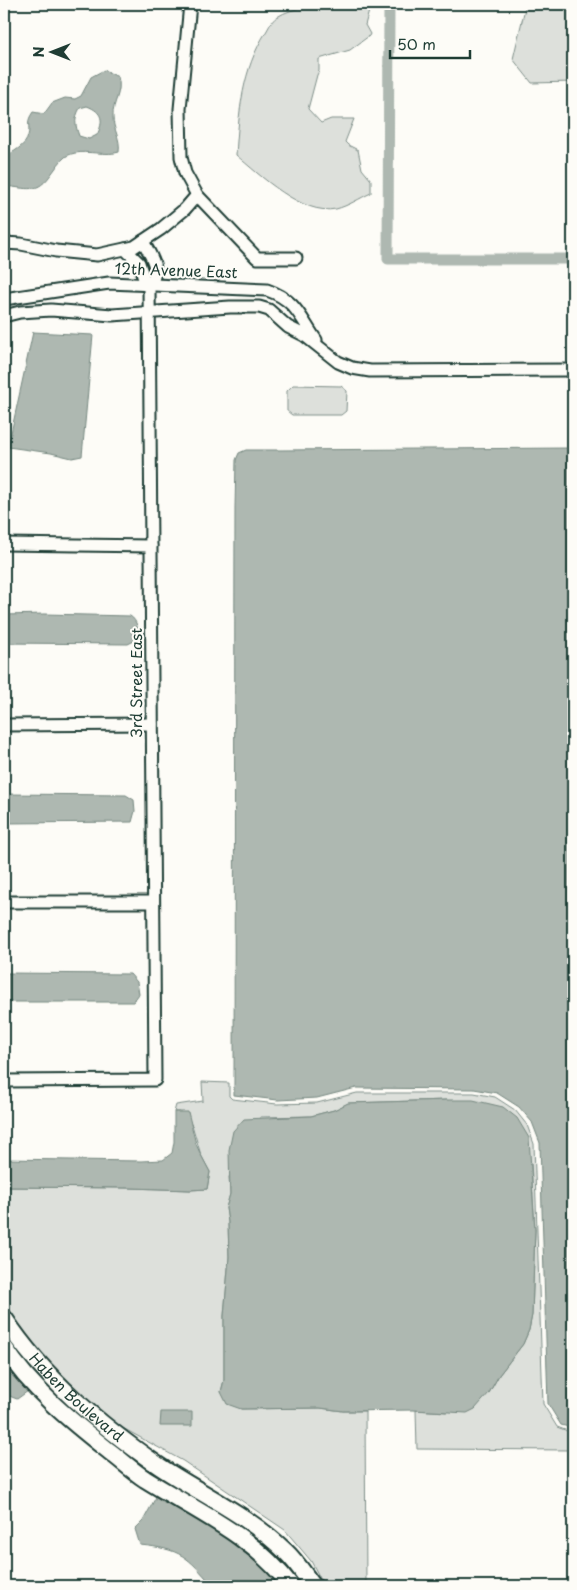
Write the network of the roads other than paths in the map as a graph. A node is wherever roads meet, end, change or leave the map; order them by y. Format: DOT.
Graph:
graph roads {
  1 [pos="190,4"];
  2 [pos="197,195"];
  3 [pos="143,241"];
  4 [pos="4,243"];
  5 [pos="125,249"];
  6 [pos="296,258"];
  7 [pos="149,286"];
  8 [pos="4,299"];
  9 [pos="150,312"];
  10 [pos="4,316"];
  11 [pos="321,348"];
  12 [pos="573,370"];
  13 [pos="4,544"];
  14 [pos="151,546"];
  15 [pos="152,724"];
  16 [pos="4,725"];
  17 [pos="4,902"];
  18 [pos="153,902"];
  19 [pos="4,1081"];
  20 [pos="4,1318"];
  21 [pos="4,1347"];
  22 [pos="160,1466"];
  23 [pos="144,1478"];
  24 [pos="291,1586"];
  25 [pos="313,1586"];
  1 -- 2 [label="street"];
  2 -- 3 [label="street"];
  2 -- 6 [label="street"];
  3 -- 5 [label="street"];
  3 -- 7 [label="street"];
  4 -- 5 [label="street"];
  5 -- 7 [label="street"];
  7 -- 8 [label="street, 12th Avenue East"];
  7 -- 9 [label="street, 3rd Street East"];
  7 -- 11 [label="street, 12th Avenue East"];
  9 -- 10 [label="street, 12th Avenue East"];
  9 -- 11 [label="street, 12th Avenue East"];
  9 -- 14 [label="street, 3rd Street East"];
  11 -- 12 [label="street, 12th Avenue East"];
  13 -- 14 [label="street"];
  14 -- 15 [label="street, 3rd Street East"];
  15 -- 16 [label="street"];
  15 -- 18 [label="street, 3rd Street East"];
  17 -- 18 [label="street"];
  18 -- 19 [label="street, 3rd Street East"];
  20 -- 22 [label="street, Haben Boulevard"];
  21 -- 23 [label="street, Haben Boulevard"];
  22 -- 23 [label="street"];
  22 -- 25 [label="street, Haben Boulevard"];
  23 -- 24 [label="street, Haben Boulevard"];
}
